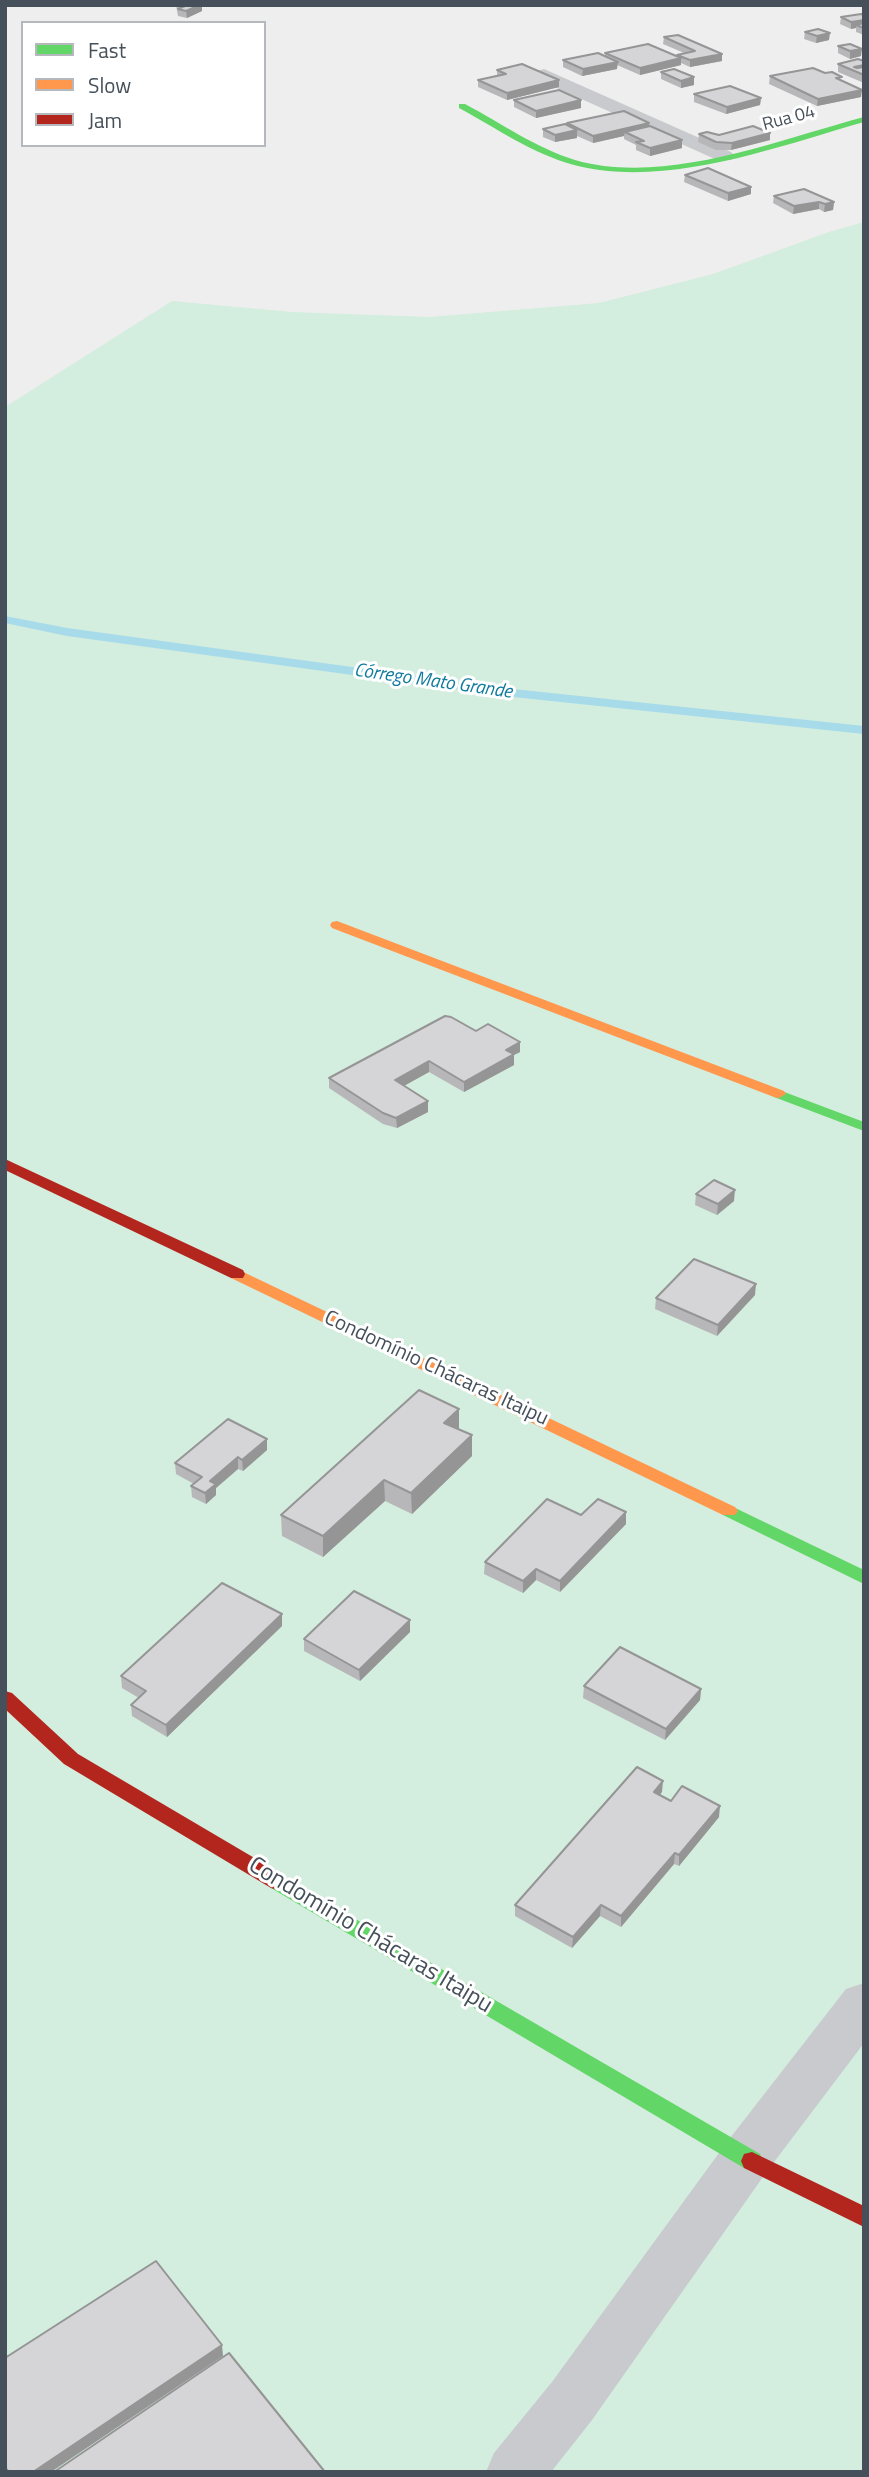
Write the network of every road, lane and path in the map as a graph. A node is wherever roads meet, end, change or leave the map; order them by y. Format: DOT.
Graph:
graph roads {
  1 [pos="544,75"];
  2 [pos="462,106"];
  3 [pos="864,119"];
  4 [pos="724,156"];
  5 [pos="337,925"];
  6 [pos="864,1126"];
  7 [pos="5,1164"];
  8 [pos="864,1578"];
  9 [pos="5,1698"];
  10 [pos="864,2004"];
  11 [pos="746,2158"];
  12 [pos="864,2217"];
  13 [pos="515,2472"];
  1 -- 4 [label="street"];
  2 -- 4 [label="street, Rua 04"];
  3 -- 4 [label="street, Rua 04"];
  5 -- 6 [label="street"];
  7 -- 8 [label="street, Condomínio Chácaras Itaipu"];
  9 -- 11 [label="street, Condomínio Chácaras Itaipu"];
  10 -- 11 [label="street"];
  11 -- 12 [label="street, Condomínio Chácaras Itaipu"];
  11 -- 13 [label="street"];
}
